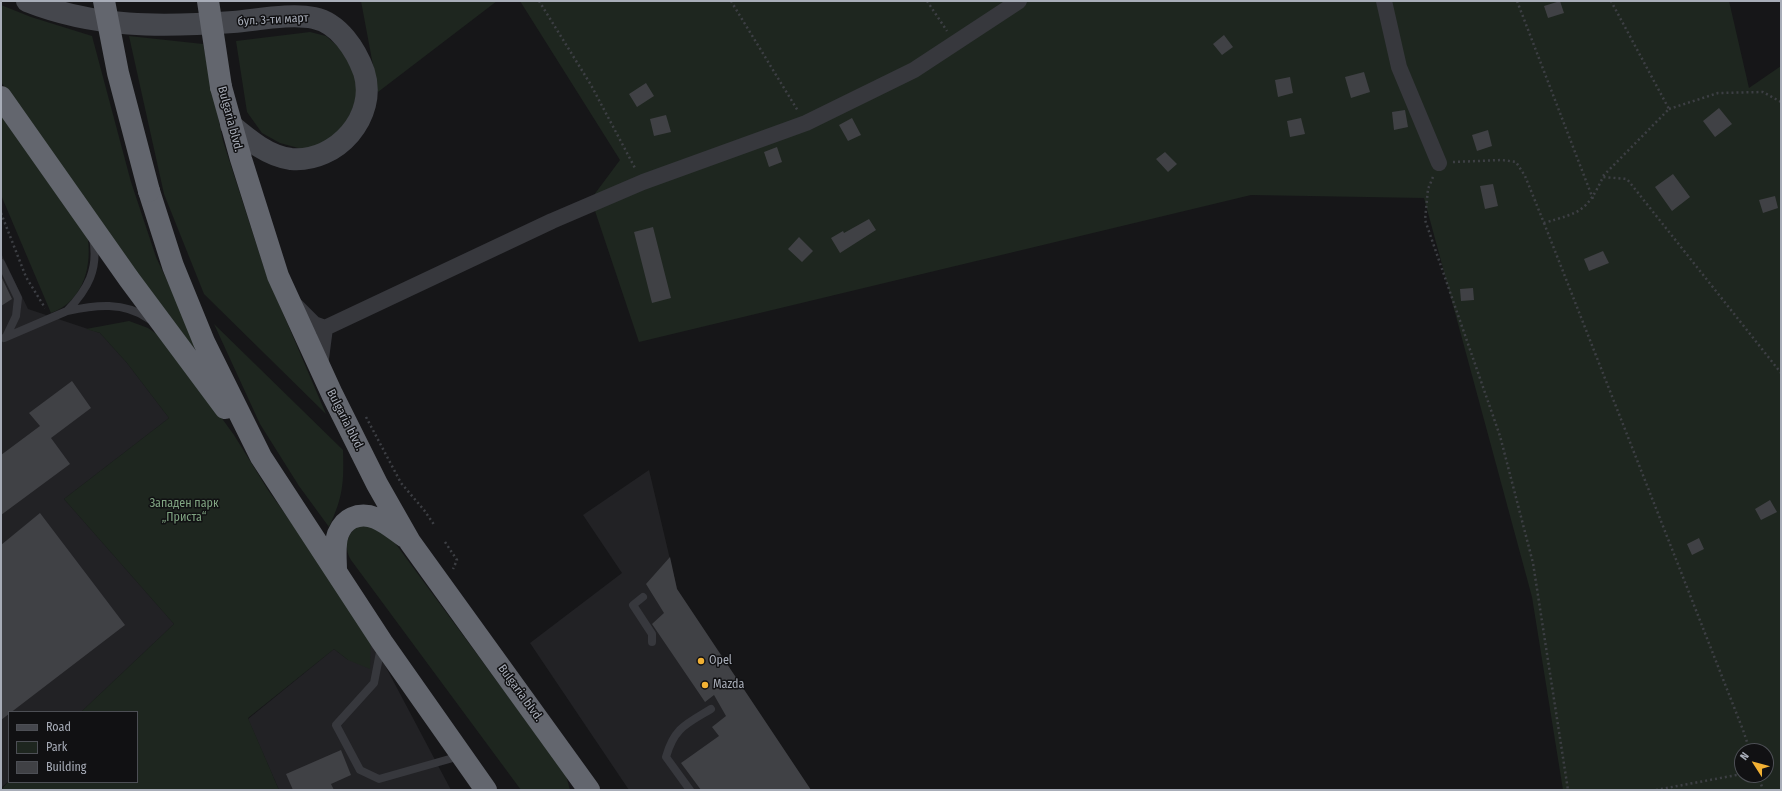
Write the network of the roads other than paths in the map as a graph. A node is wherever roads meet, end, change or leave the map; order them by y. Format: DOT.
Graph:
graph roads {
  1 [pos="27,1"];
  2 [pos="104,1"];
  3 [pos="208,1"];
  4 [pos="1018,1"];
  5 [pos="1384,1"];
  6 [pos="1,97"];
  7 [pos="231,126"];
  8 [pos="1439,163"];
  9 [pos="90,223"];
  10 [pos="1,263"];
  11 [pos="285,292"];
  12 [pos="67,311"];
  13 [pos="325,328"];
  14 [pos="3,338"];
  15 [pos="175,340"];
  16 [pos="320,368"];
  17 [pos="261,457"];
  18 [pos="410,542"];
  19 [pos="336,571"];
  20 [pos="643,597"];
  21 [pos="382,642"];
  22 [pos="652,642"];
  23 [pos="711,709"];
  24 [pos="462,756"];
  25 [pos="486,790"];
  26 [pos="590,790"];
  27 [pos="690,790"];
  1 -- 7 [label="main road, бул. 3-ти март"];
  2 -- 17 [label="highway, bridge"];
  3 -- 7 [label="highway, Bulgaria blvd., bridge"];
  4 -- 13 [label="street"];
  5 -- 8 [label="street"];
  6 -- 9 [label="highway"];
  7 -- 11 [label="highway, Bulgaria blvd."];
  9 -- 12 [label="lane"];
  9 -- 15 [label="highway"];
  10 -- 14 [label="lane"];
  11 -- 13 [label="street"];
  11 -- 16 [label="highway, Bulgaria blvd."];
  12 -- 14 [label="lane"];
  12 -- 15 [label="lane"];
  13 -- 16 [label="street"];
  15 -- 17 [label="highway"];
  16 -- 18 [label="highway, Bulgaria blvd."];
  17 -- 19 [label="highway"];
  18 -- 19 [label="highway"];
  18 -- 26 [label="highway, Bulgaria blvd."];
  19 -- 21 [label="highway"];
  20 -- 22 [label="lane"];
  21 -- 24 [label="highway"];
  21 -- 24 [label="lane"];
  23 -- 27 [label="lane"];
  24 -- 25 [label="highway"];
}
